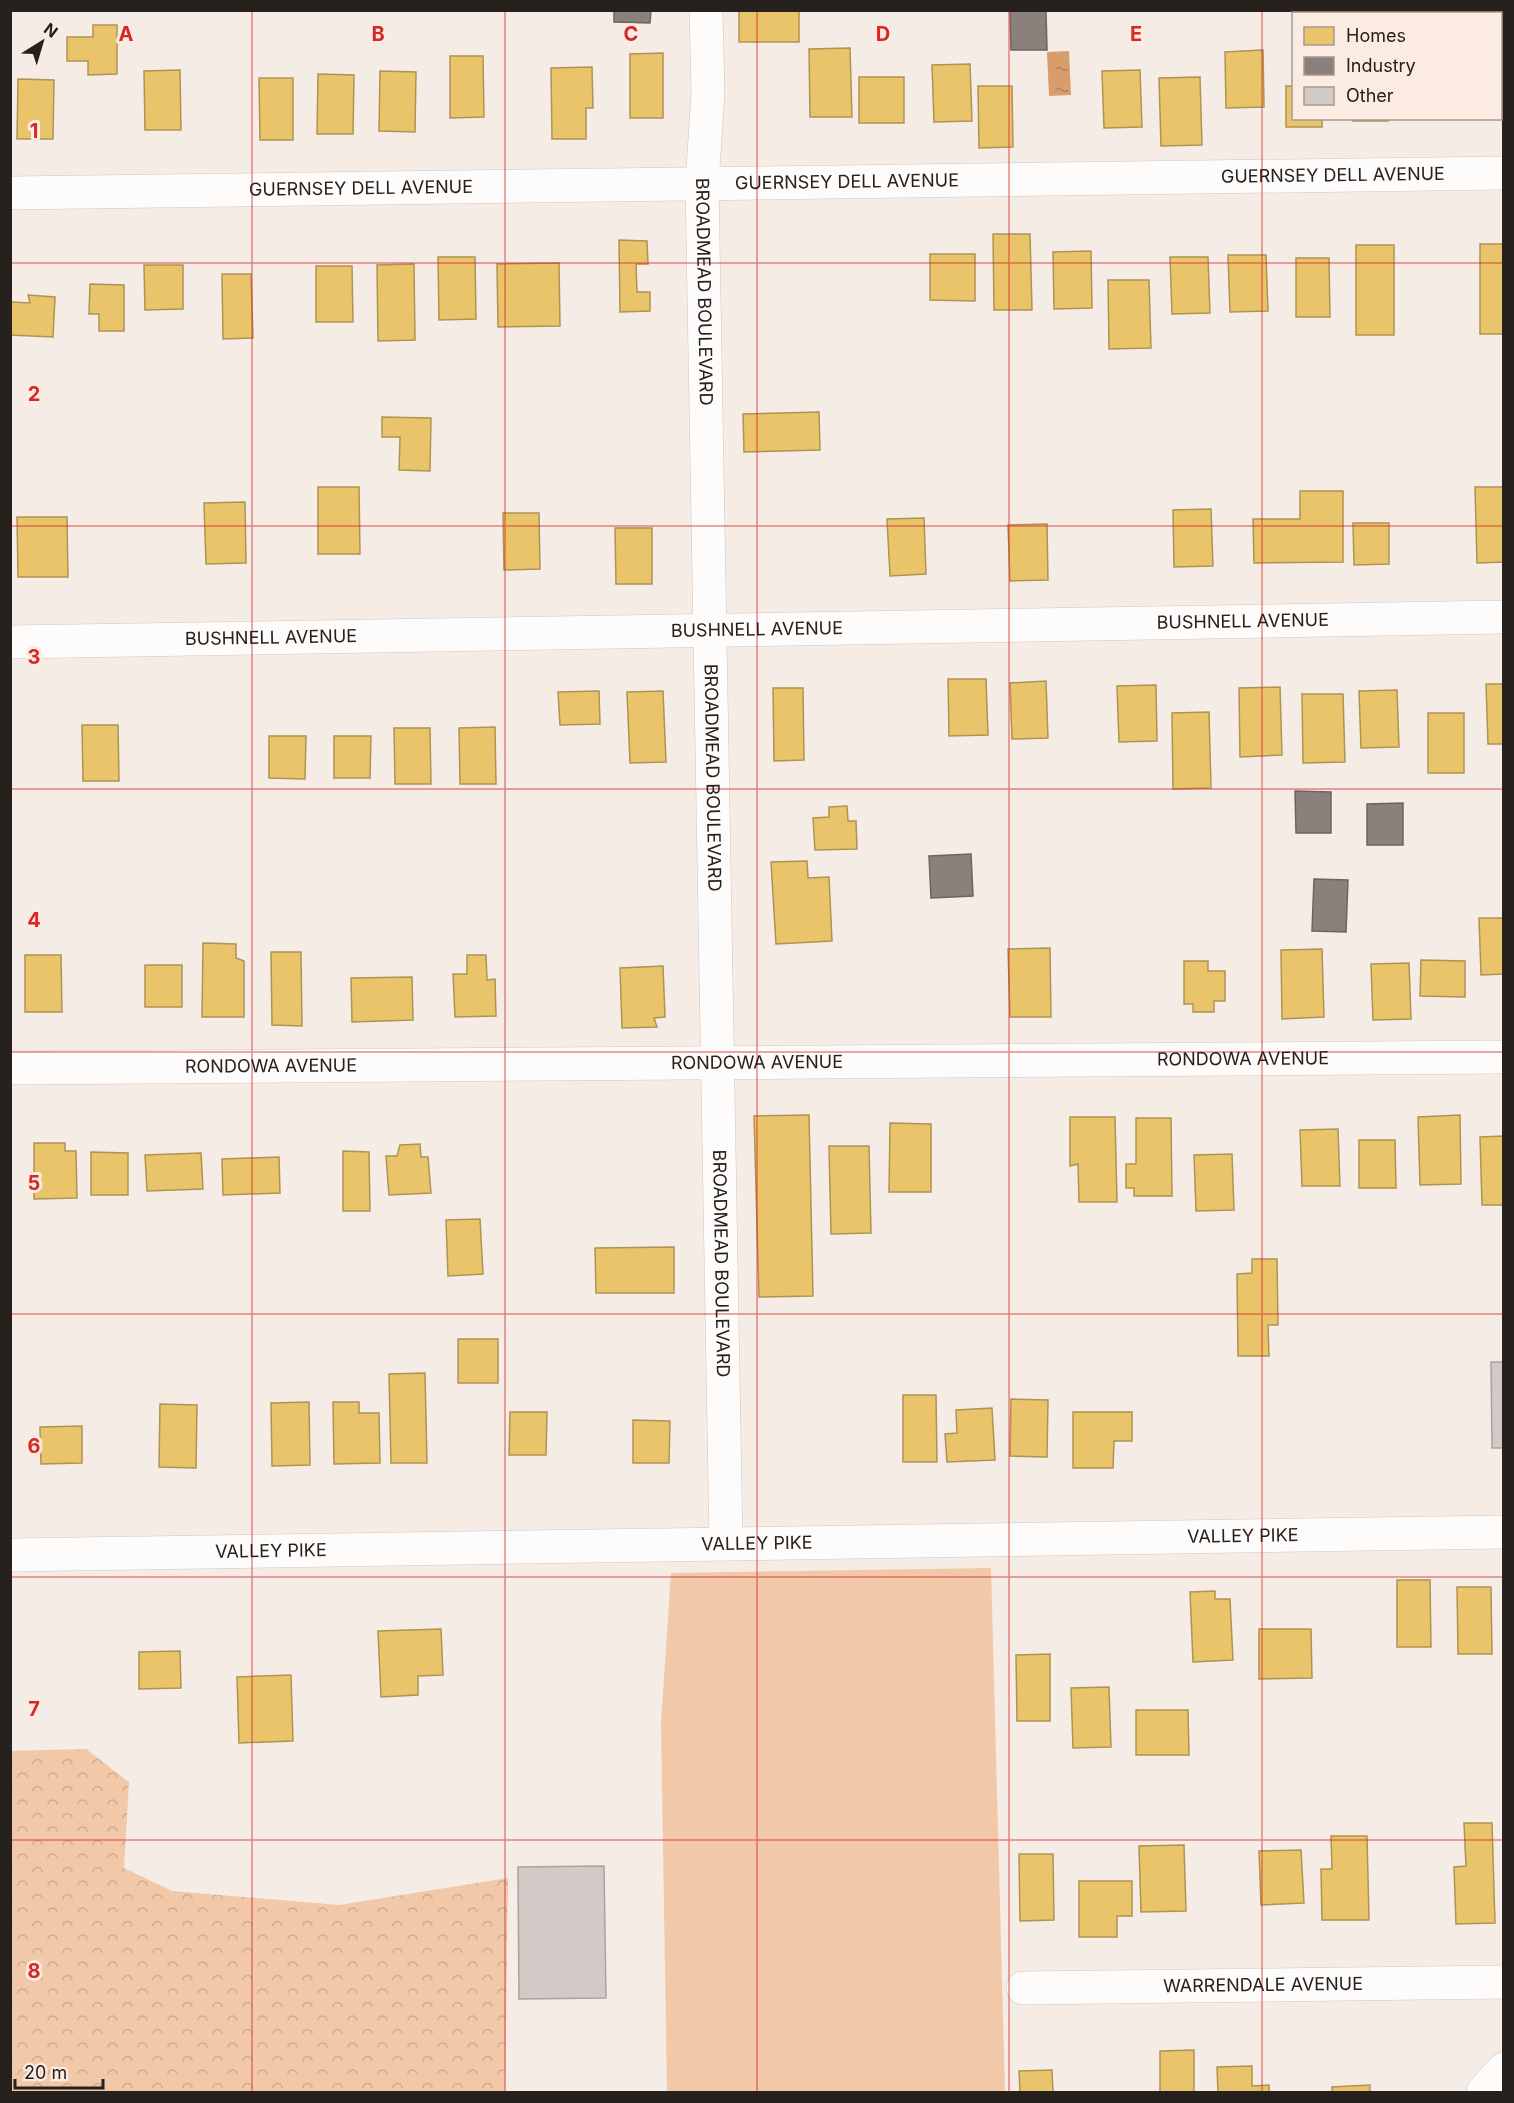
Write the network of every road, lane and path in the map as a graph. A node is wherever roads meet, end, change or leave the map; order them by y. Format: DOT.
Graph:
graph roads {
  1 [pos="706,10"];
  2 [pos="1503,173"];
  3 [pos="702,183"];
  4 [pos="10,193"];
  5 [pos="1503,617"];
  6 [pos="710,631"];
  7 [pos="10,642"];
  8 [pos="1503,1056"];
  9 [pos="717,1063"];
  10 [pos="10,1068"];
  11 [pos="1503,1532"];
  12 [pos="726,1544"];
  13 [pos="10,1555"];
  14 [pos="1503,1982"];
  15 [pos="1023,1988"];
  16 [pos="1503,2069"];
  17 [pos="1483,2092"];
  1 -- 3 [label="street, BROADMEAD BOULEVARD"];
  2 -- 3 [label="street, GUERNSEY DELL AVENUE"];
  3 -- 4 [label="street, GUERNSEY DELL AVENUE"];
  3 -- 6 [label="street, BROADMEAD BOULEVARD"];
  5 -- 6 [label="street, BUSHNELL AVENUE"];
  6 -- 7 [label="street, BUSHNELL AVENUE"];
  6 -- 9 [label="street, BROADMEAD BOULEVARD"];
  8 -- 9 [label="street, RONDOWA AVENUE"];
  9 -- 10 [label="street, RONDOWA AVENUE"];
  9 -- 12 [label="street, BROADMEAD BOULEVARD"];
  11 -- 12 [label="street, VALLEY PIKE"];
  12 -- 13 [label="street, VALLEY PIKE"];
  14 -- 15 [label="street, WARRENDALE AVENUE"];
  16 -- 17 [label="street"];
}
